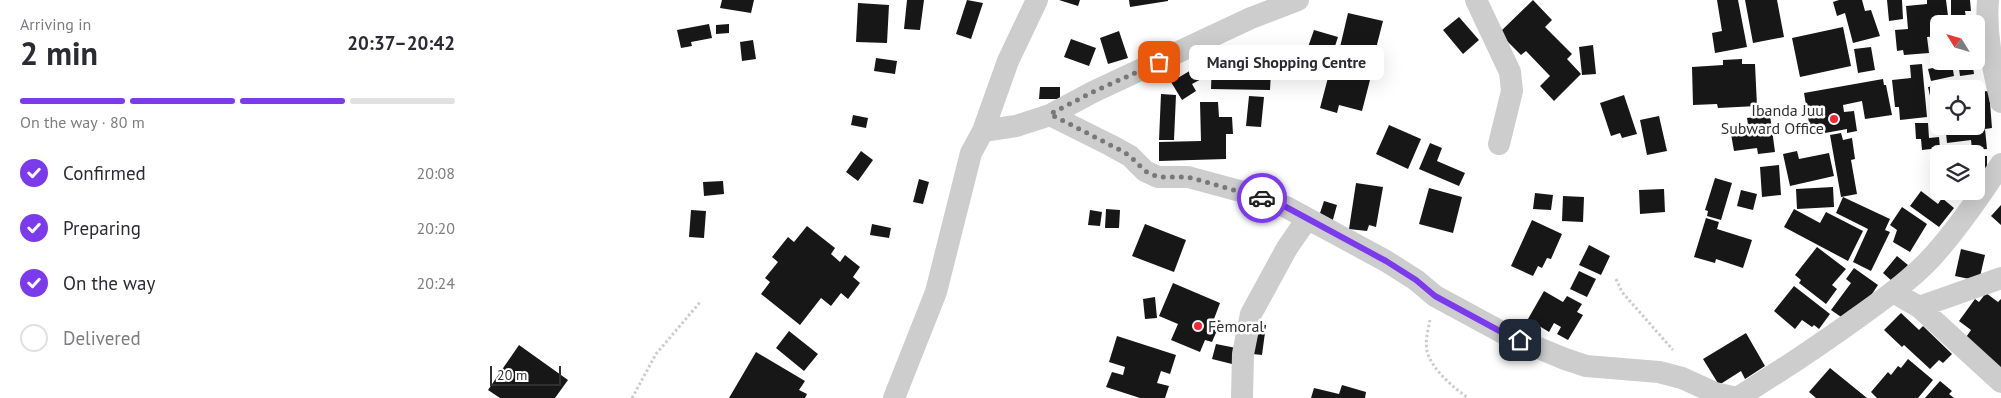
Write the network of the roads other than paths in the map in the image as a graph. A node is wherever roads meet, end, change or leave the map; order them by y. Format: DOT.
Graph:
graph roads {
  1 [pos="1037,0"];
  2 [pos="1298,0"];
  3 [pos="1475,0"];
  4 [pos="1988,0"];
  5 [pos="2001,102"];
  6 [pos="1050,114"];
  7 [pos="983,131"];
  8 [pos="1499,144"];
  9 [pos="2001,164"];
  10 [pos="1307,219"];
  11 [pos="2001,278"];
  12 [pos="1893,292"];
  13 [pos="1919,307"];
  14 [pos="2001,382"];
  15 [pos="894,398"];
  16 [pos="1242,398"];
  17 [pos="1737,398"];
  1 -- 7 [label="street"];
  2 -- 6 [label="street"];
  3 -- 8 [label="street"];
  4 -- 5 [label="street"];
  6 -- 7 [label="street"];
  6 -- 10 [label="street"];
  7 -- 15 [label="street"];
  9 -- 12 [label="street"];
  10 -- 16 [label="street"];
  10 -- 17 [label="street"];
  11 -- 13 [label="street"];
  12 -- 13 [label="street"];
  12 -- 17 [label="street"];
  13 -- 14 [label="street"];
}
